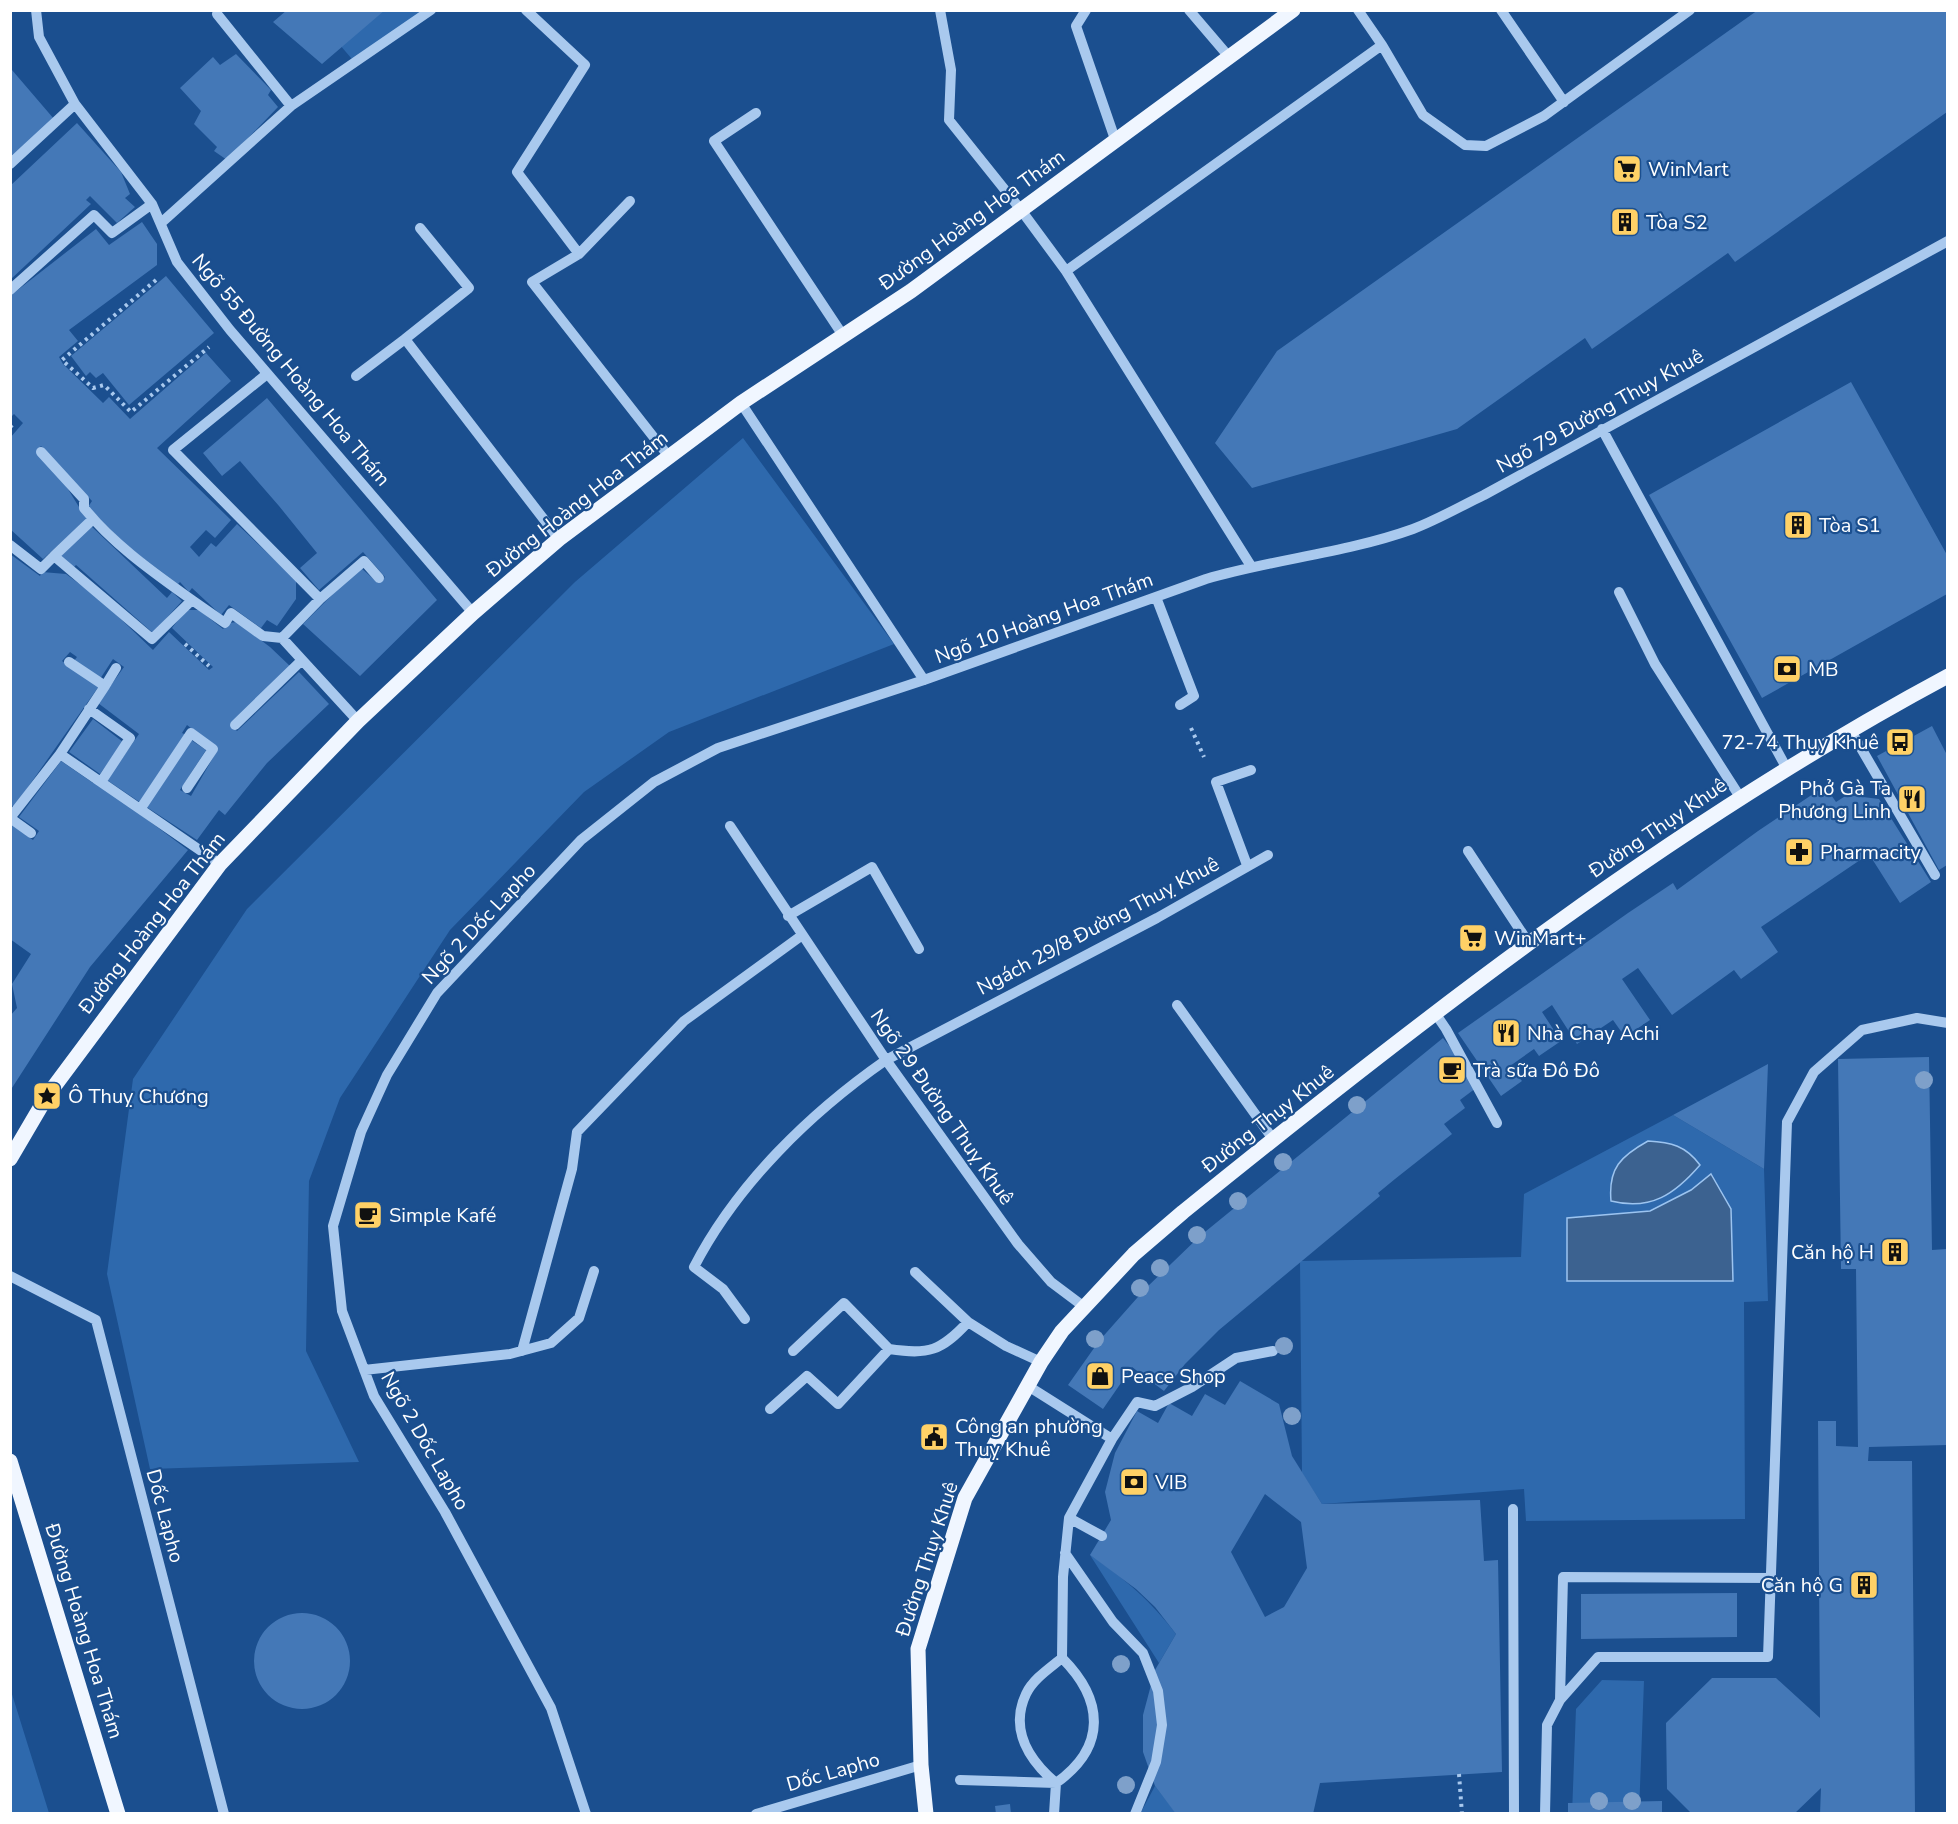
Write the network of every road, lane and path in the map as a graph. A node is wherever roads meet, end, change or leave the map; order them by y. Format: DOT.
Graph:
graph roads {
  1 [pos="36,10"];
  2 [pos="430,10"];
  3 [pos="526,10"];
  4 [pos="940,10"];
  5 [pos="1086,10"];
  6 [pos="1189,10"];
  7 [pos="1293,10"];
  8 [pos="1358,10"];
  9 [pos="1501,10"];
  10 [pos="1685,12"];
  11 [pos="217,14"];
  12 [pos="1382,45"];
  13 [pos="1230,58"];
  14 [pos="1564,102"];
  15 [pos="75,104"];
  16 [pos="291,106"];
  17 [pos="756,113"];
  18 [pos="1116,142"];
  19 [pos="10,164"];
  20 [pos="630,201"];
  21 [pos="152,204"];
  22 [pos="1021,210"];
  23 [pos="161,223"];
  24 [pos="420,228"];
  25 [pos="1947,241"];
  26 [pos="579,254"];
  27 [pos="177,262"];
  28 [pos="1066,271"];
  29 [pos="10,290"];
  30 [pos="230,330"];
  31 [pos="843,338"];
  32 [pos="405,339"];
  33 [pos="267,374"];
  34 [pos="356,376"];
  35 [pos="741,403"];
  36 [pos="15,423"];
  37 [pos="10,427"];
  38 [pos="1602,429"];
  39 [pos="41,452"];
  40 [pos="670,458"];
  41 [pos="93,519"];
  42 [pos="559,539"];
  43 [pos="10,545"];
  44 [pos="54,556"];
  45 [pos="1251,566"];
  46 [pos="379,578"];
  47 [pos="1619,592"];
  48 [pos="1156,597"];
  49 [pos="320,599"];
  50 [pos="192,600"];
  51 [pos="473,613"];
  52 [pos="282,638"];
  53 [pos="302,660"];
  54 [pos="69,662"];
  55 [pos="116,668"];
  56 [pos="1947,676"];
  57 [pos="924,680"];
  58 [pos="105,686"];
  59 [pos="1180,705"];
  60 [pos="89,709"];
  61 [pos="358,721"];
  62 [pos="235,725"];
  63 [pos="1851,731"];
  64 [pos="60,754"];
  65 [pos="1787,769"];
  66 [pos="1251,770"];
  67 [pos="101,782"];
  68 [pos="1216,782"];
  69 [pos="188,788"];
  70 [pos="1740,797"];
  71 [pos="141,808"];
  72 [pos="10,818"];
  73 [pos="730,826"];
  74 [pos="31,833"];
  75 [pos="1468,851"];
  76 [pos="1268,855"];
  77 [pos="220,864"];
  78 [pos="1247,865"];
  79 [pos="1935,875"];
  80 [pos="789,916"];
  81 [pos="801,936"];
  82 [pos="1528,942"];
  83 [pos="919,949"];
  84 [pos="1178,1005"];
  85 [pos="1435,1013"];
  86 [pos="1947,1023"];
  87 [pos="885,1060"];
  88 [pos="1497,1123"];
  89 [pos="1273,1139"];
  90 [pos="10,1159"];
  91 [pos="594,1270"];
  92 [pos="915,1272"];
  93 [pos="10,1276"];
  94 [pos="1083,1306"];
  95 [pos="745,1319"];
  96 [pos="968,1322"];
  97 [pos="889,1349"];
  98 [pos="522,1351"];
  99 [pos="793,1351"];
  100 [pos="1273,1351"];
  101 [pos="1041,1362"];
  102 [pos="364,1370"];
  103 [pos="1028,1386"];
  104 [pos="770,1409"];
  105 [pos="1112,1439"];
  106 [pos="10,1461"];
  107 [pos="1513,1509"];
  108 [pos="1069,1518"];
  109 [pos="1102,1536"];
  110 [pos="1065,1553"];
  111 [pos="1771,1578"];
  112 [pos="1062,1658"];
  113 [pos="1560,1700"];
  114 [pos="921,1766"];
  115 [pos="1459,1774"];
  116 [pos="960,1780"];
  117 [pos="1056,1783"];
  118 [pos="118,1814"];
  119 [pos="224,1814"];
  120 [pos="586,1814"];
  121 [pos="756,1814"];
  122 [pos="926,1814"];
  123 [pos="1054,1814"];
  124 [pos="1135,1814"];
  125 [pos="1462,1814"];
  126 [pos="1514,1814"];
  127 [pos="1545,1814"];
  1 -- 15 [label="street, Ngõ 55 Đường Hoàng Hoa Thám"];
  2 -- 16 [label="street"];
  3 -- 26 [label="street"];
  4 -- 22 [label="street"];
  5 -- 18 [label="street"];
  6 -- 13 [label="street"];
  7 -- 13 [label="main road, Đường Hoàng Hoa Thám"];
  8 -- 12 [label="street"];
  9 -- 14 [label="street"];
  10 -- 14 [label="street"];
  11 -- 16 [label="street"];
  12 -- 14 [label="street"];
  12 -- 28 [label="street"];
  13 -- 18 [label="main road, Đường Hoàng Hoa Thám"];
  15 -- 19 [label="street"];
  15 -- 21 [label="street, Ngõ 55 Đường Hoàng Hoa Thám"];
  16 -- 23 [label="street"];
  17 -- 31 [label="street"];
  18 -- 22 [label="main road, Đường Hoàng Hoa Thám"];
  20 -- 26 [label="street"];
  21 -- 23 [label="street, Ngõ 55 Đường Hoàng Hoa Thám"];
  21 -- 29 [label="street"];
  22 -- 28 [label="street"];
  22 -- 31 [label="main road, Đường Hoàng Hoa Thám"];
  23 -- 27 [label="street, Ngõ 55 Đường Hoàng Hoa Thám"];
  24 -- 32 [label="street"];
  25 -- 38 [label="street, Ngõ 79 Đường Thụy Khuê"];
  26 -- 40 [label="street"];
  27 -- 30 [label="street, Ngõ 55 Đường Hoàng Hoa Thám"];
  27 -- 30 [label="path"];
  28 -- 45 [label="street"];
  30 -- 33 [label="street, Ngõ 55 Đường Hoàng Hoa Thám"];
  31 -- 35 [label="main road, Đường Hoàng Hoa Thám"];
  32 -- 34 [label="street"];
  32 -- 42 [label="street"];
  33 -- 49 [label="street"];
  33 -- 51 [label="street, Ngõ 55 Đường Hoàng Hoa Thám"];
  35 -- 40 [label="main road, Đường Hoàng Hoa Thám"];
  35 -- 57 [label="street, Ngõ 10 Hoàng Hoa Thám"];
  36 -- 37 [label="path"];
  38 -- 45 [label="street, Ngõ 79 Đường Thụy Khuê"];
  38 -- 65 [label="street"];
  39 -- 41 [label="street"];
  40 -- 42 [label="main road, Đường Hoàng Hoa Thám"];
  41 -- 44 [label="street"];
  41 -- 50 [label="street"];
  42 -- 51 [label="main road, Đường Hoàng Hoa Thám"];
  43 -- 44 [label="street"];
  44 -- 50 [label="street"];
  45 -- 48 [label="street, Ngõ 10 Hoàng Hoa Thám"];
  46 -- 49 [label="street"];
  47 -- 70 [label="street"];
  48 -- 57 [label="street, Ngõ 10 Hoàng Hoa Thám"];
  48 -- 59 [label="street"];
  49 -- 52 [label="street"];
  50 -- 52 [label="street"];
  51 -- 61 [label="main road, Đường Hoàng Hoa Thám"];
  52 -- 53 [label="street"];
  53 -- 61 [label="street"];
  53 -- 62 [label="street"];
  54 -- 58 [label="street"];
  55 -- 58 [label="street"];
  56 -- 63 [label="main road, Đường Thụy Khuê"];
  57 -- 102 [label="street, Ngõ 2 Dốc Lapho"];
  58 -- 60 [label="street"];
  59 -- 68 [label="path"];
  60 -- 64 [label="street"];
  60 -- 67 [label="street"];
  61 -- 77 [label="main road, Đường Hoàng Hoa Thám"];
  63 -- 65 [label="main road, Đường Thụy Khuê"];
  63 -- 79 [label="street"];
  64 -- 67 [label="street"];
  64 -- 72 [label="street"];
  65 -- 70 [label="main road, Đường Thụy Khuê"];
  66 -- 68 [label="street"];
  67 -- 71 [label="street"];
  68 -- 78 [label="street, Ngách 29/8 Đường Thuỵ Khuê"];
  69 -- 71 [label="street"];
  70 -- 82 [label="main road, Đường Thụy Khuê"];
  71 -- 77 [label="street"];
  72 -- 74 [label="street"];
  73 -- 80 [label="street, Ngõ 29 Đường Thuỵ Khuê"];
  75 -- 82 [label="street"];
  76 -- 78 [label="street"];
  77 -- 90 [label="main road, Đường Hoàng Hoa Thám"];
  78 -- 87 [label="street, Ngách 29/8 Đường Thuỵ Khuê"];
  80 -- 81 [label="street, Ngõ 29 Đường Thuỵ Khuê"];
  80 -- 83 [label="street"];
  81 -- 87 [label="street, Ngõ 29 Đường Thuỵ Khuê"];
  81 -- 98 [label="street"];
  82 -- 85 [label="main road, Đường Thụy Khuê"];
  84 -- 89 [label="street"];
  85 -- 88 [label="street"];
  85 -- 89 [label="main road, Đường Thụy Khuê"];
  86 -- 111 [label="street"];
  87 -- 94 [label="street, Ngõ 29 Đường Thuỵ Khuê"];
  87 -- 95 [label="street, Ngách 29/8 Đường Thuỵ Khuê"];
  89 -- 94 [label="main road, Đường Thụy Khuê"];
  91 -- 98 [label="street"];
  92 -- 96 [label="street"];
  93 -- 119 [label="street, Dốc Lapho"];
  94 -- 101 [label="main road, Đường Thụy Khuê"];
  96 -- 97 [label="street"];
  96 -- 101 [label="street"];
  97 -- 99 [label="street"];
  97 -- 104 [label="street"];
  98 -- 102 [label="street"];
  100 -- 105 [label="street"];
  101 -- 103 [label="main road, Đường Thụy Khuê"];
  102 -- 120 [label="street, Ngõ 2 Dốc Lapho"];
  103 -- 105 [label="street"];
  103 -- 114 [label="main road, Đường Thụy Khuê"];
  105 -- 108 [label="street"];
  106 -- 118 [label="main road, Đường Hoàng Hoa Thám"];
  107 -- 126 [label="street"];
  108 -- 109 [label="street"];
  108 -- 110 [label="street"];
  110 -- 112 [label="street"];
  110 -- 124 [label="street"];
  111 -- 113 [label="street"];
  111 -- 113 [label="street"];
  112 -- 117 [label="street"];
  112 -- 117 [label="street"];
  113 -- 127 [label="street"];
  114 -- 121 [label="street, Dốc Lapho"];
  114 -- 122 [label="main road, Đường Thụy Khuê"];
  115 -- 125 [label="path"];
  116 -- 117 [label="street"];
  117 -- 123 [label="street"];
}
